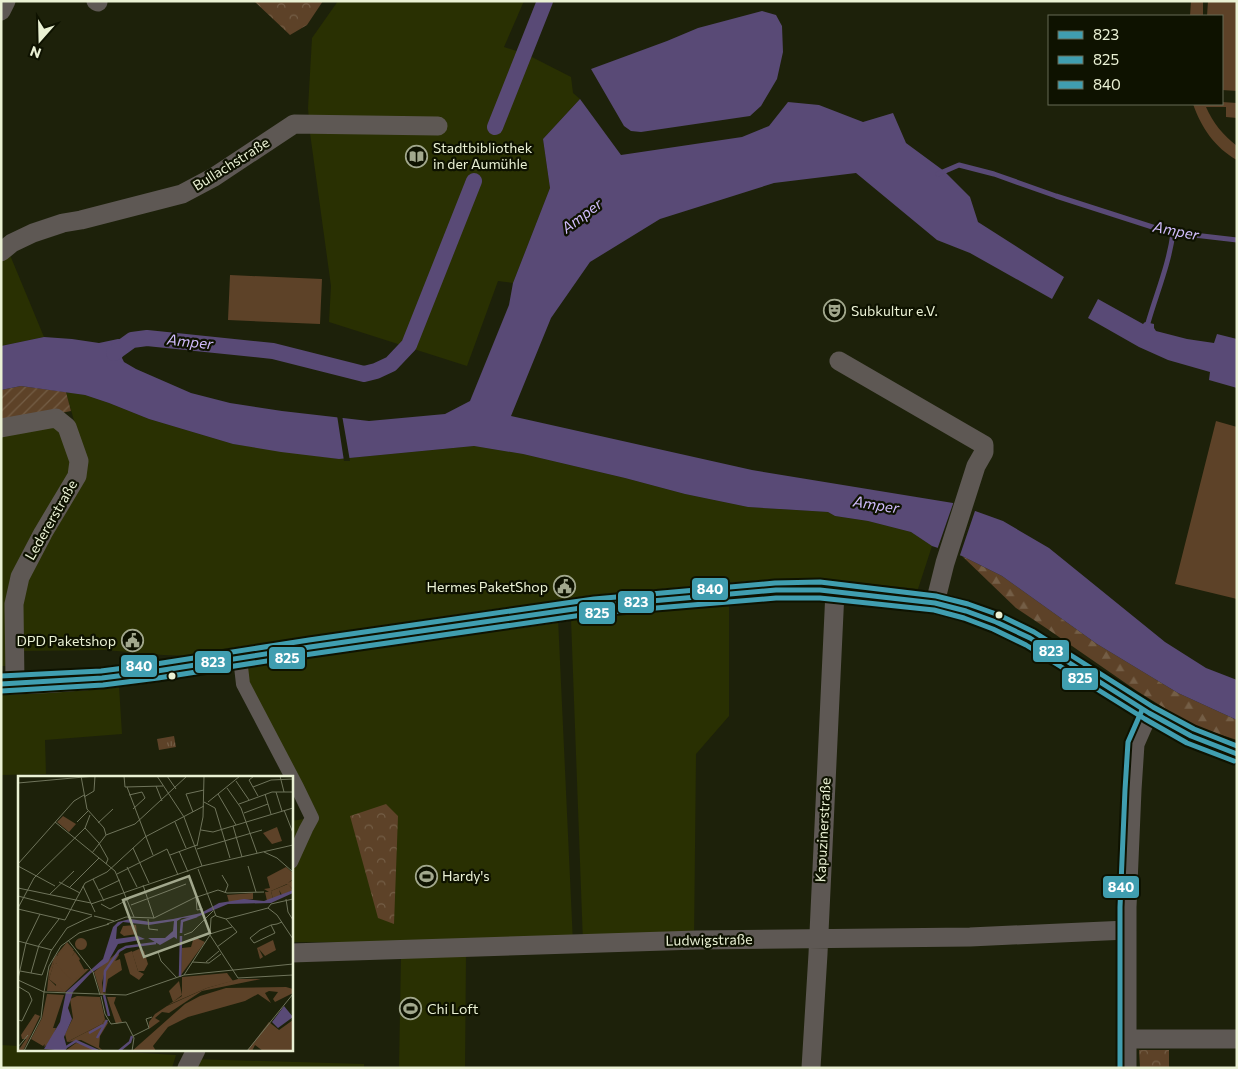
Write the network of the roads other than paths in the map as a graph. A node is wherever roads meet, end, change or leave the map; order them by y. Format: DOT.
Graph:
graph roads {
  1 [pos="6,1"];
  2 [pos="1,11"];
  3 [pos="438,126"];
  4 [pos="1,252"];
  5 [pos="838,361"];
  6 [pos="1,428"];
  7 [pos="835,591"];
  8 [pos="935,603"];
  9 [pos="240,658"];
  10 [pos="8,684"];
  11 [pos="1149,713"];
  12 [pos="1237,754"];
  13 [pos="291,776"];
  14 [pos="292,777"];
  15 [pos="292,860"];
  16 [pos="1127,930"];
  17 [pos="818,939"];
  18 [pos="292,953"];
  19 [pos="1127,1039"];
  20 [pos="1237,1039"];
  21 [pos="195,1052"];
  22 [pos="187,1068"];
  23 [pos="811,1068"];
  24 [pos="1127,1068"];
  1 -- 2 [label="street"];
  3 -- 4 [label="street, Bullachstraße"];
  5 -- 8 [label="street"];
  6 -- 10 [label="street, Ledererstraße"];
  7 -- 8 [label="street"];
  7 -- 9 [label="street"];
  7 -- 17 [label="street, Kapuzinerstraße"];
  8 -- 11 [label="street"];
  9 -- 10 [label="street"];
  9 -- 13 [label="street"];
  11 -- 12 [label="street"];
  11 -- 16 [label="street"];
  14 -- 15 [label="street"];
  16 -- 17 [label="street, Ludwigstraße"];
  16 -- 19 [label="street"];
  17 -- 18 [label="street, Ludwigstraße"];
  17 -- 23 [label="street, Kapuzinerstraße"];
  19 -- 20 [label="street"];
  19 -- 24 [label="street"];
  21 -- 22 [label="street"];
}
